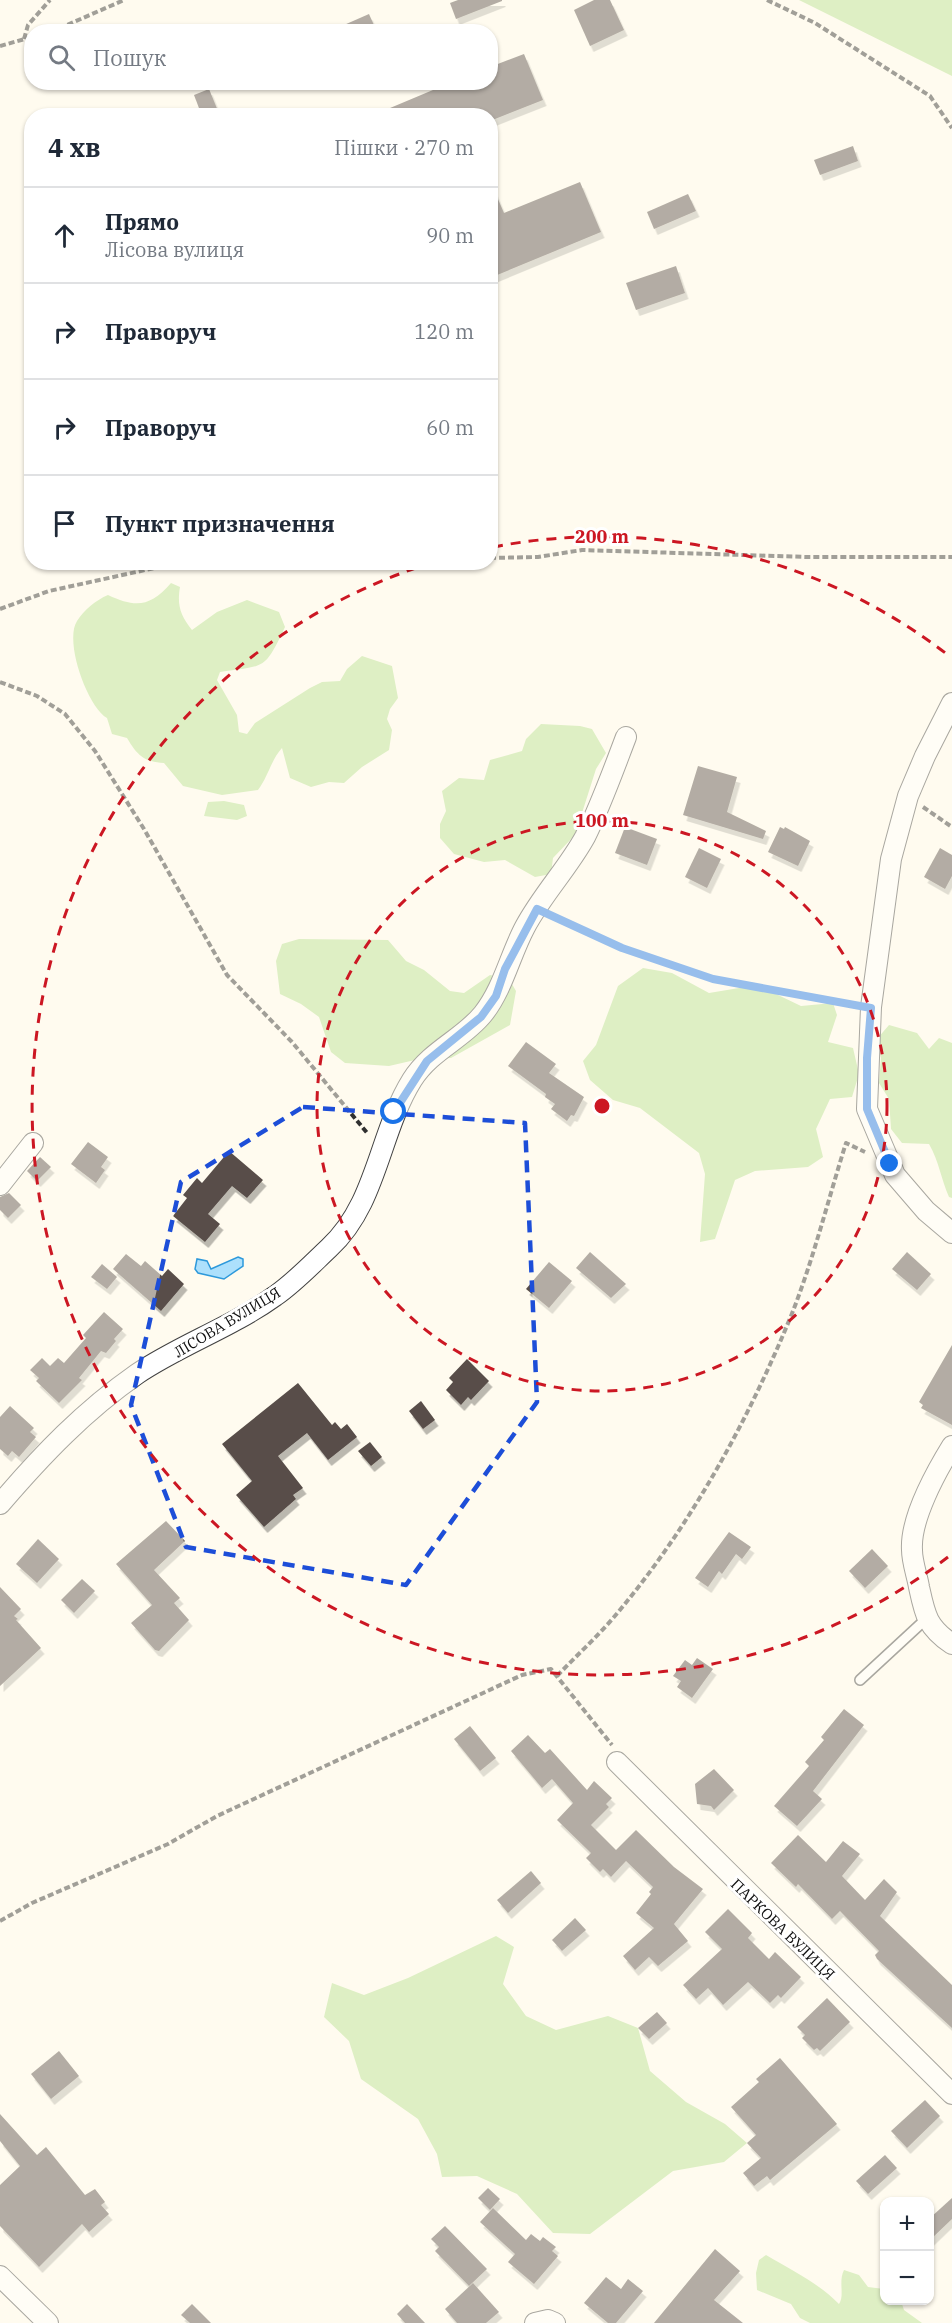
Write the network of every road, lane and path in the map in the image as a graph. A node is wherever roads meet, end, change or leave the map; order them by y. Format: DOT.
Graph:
graph roads {
  1 [pos="50,0"];
  2 [pos="124,0"];
  3 [pos="767,0"];
  4 [pos="29,24"];
  5 [pos="69,24"];
  6 [pos="24,39"];
  7 [pos="0,46"];
  8 [pos="952,128"];
  9 [pos="952,557"];
  10 [pos="498,558"];
  11 [pos="145,570"];
  12 [pos="0,609"];
  13 [pos="0,682"];
  14 [pos="952,703"];
  15 [pos="626,737"];
  16 [pos="908,796"];
  17 [pos="952,827"];
  18 [pos="537,909"];
  19 [pos="871,1008"];
  20 [pos="33,1143"];
  21 [pos="383,1147"];
  22 [pos="890,1164"];
  23 [pos="0,1185"];
  24 [pos="952,1233"];
  25 [pos="952,1446"];
  26 [pos="0,1504"];
  27 [pos="926,1619"];
  28 [pos="952,1644"];
  29 [pos="557,1676"];
  30 [pos="860,1680"];
  31 [pos="617,1762"];
  32 [pos="0,1921"];
  33 [pos="952,2094"];
  34 [pos="0,2276"];
  35 [pos="48,2323"];
  36 [pos="535,2323"];
  37 [pos="555,2323"];
  1 -- 4 [label="path"];
  2 -- 5 [label="path"];
  3 -- 8 [label="path"];
  6 -- 7 [label="path"];
  9 -- 10 [label="path"];
  11 -- 12 [label="path"];
  13 -- 21 [label="path"];
  14 -- 16 [label="street"];
  15 -- 18 [label="street, ЛІСОВА ВУЛИЦЯ"];
  16 -- 17 [label="path"];
  16 -- 19 [label="street"];
  18 -- 19 [label="path"];
  18 -- 21 [label="street, ЛІСОВА ВУЛИЦЯ"];
  19 -- 22 [label="street"];
  20 -- 23 [label="street"];
  21 -- 26 [label="street, ЛІСОВА ВУЛИЦЯ"];
  22 -- 24 [label="street"];
  22 -- 29 [label="path"];
  25 -- 27 [label="street"];
  27 -- 28 [label="street"];
  27 -- 30 [label="lane"];
  29 -- 31 [label="path"];
  29 -- 32 [label="path"];
  31 -- 33 [label="street, ПАРКОВА ВУЛИЦЯ"];
  34 -- 35 [label="street"];
  36 -- 37 [label="street"];
}
